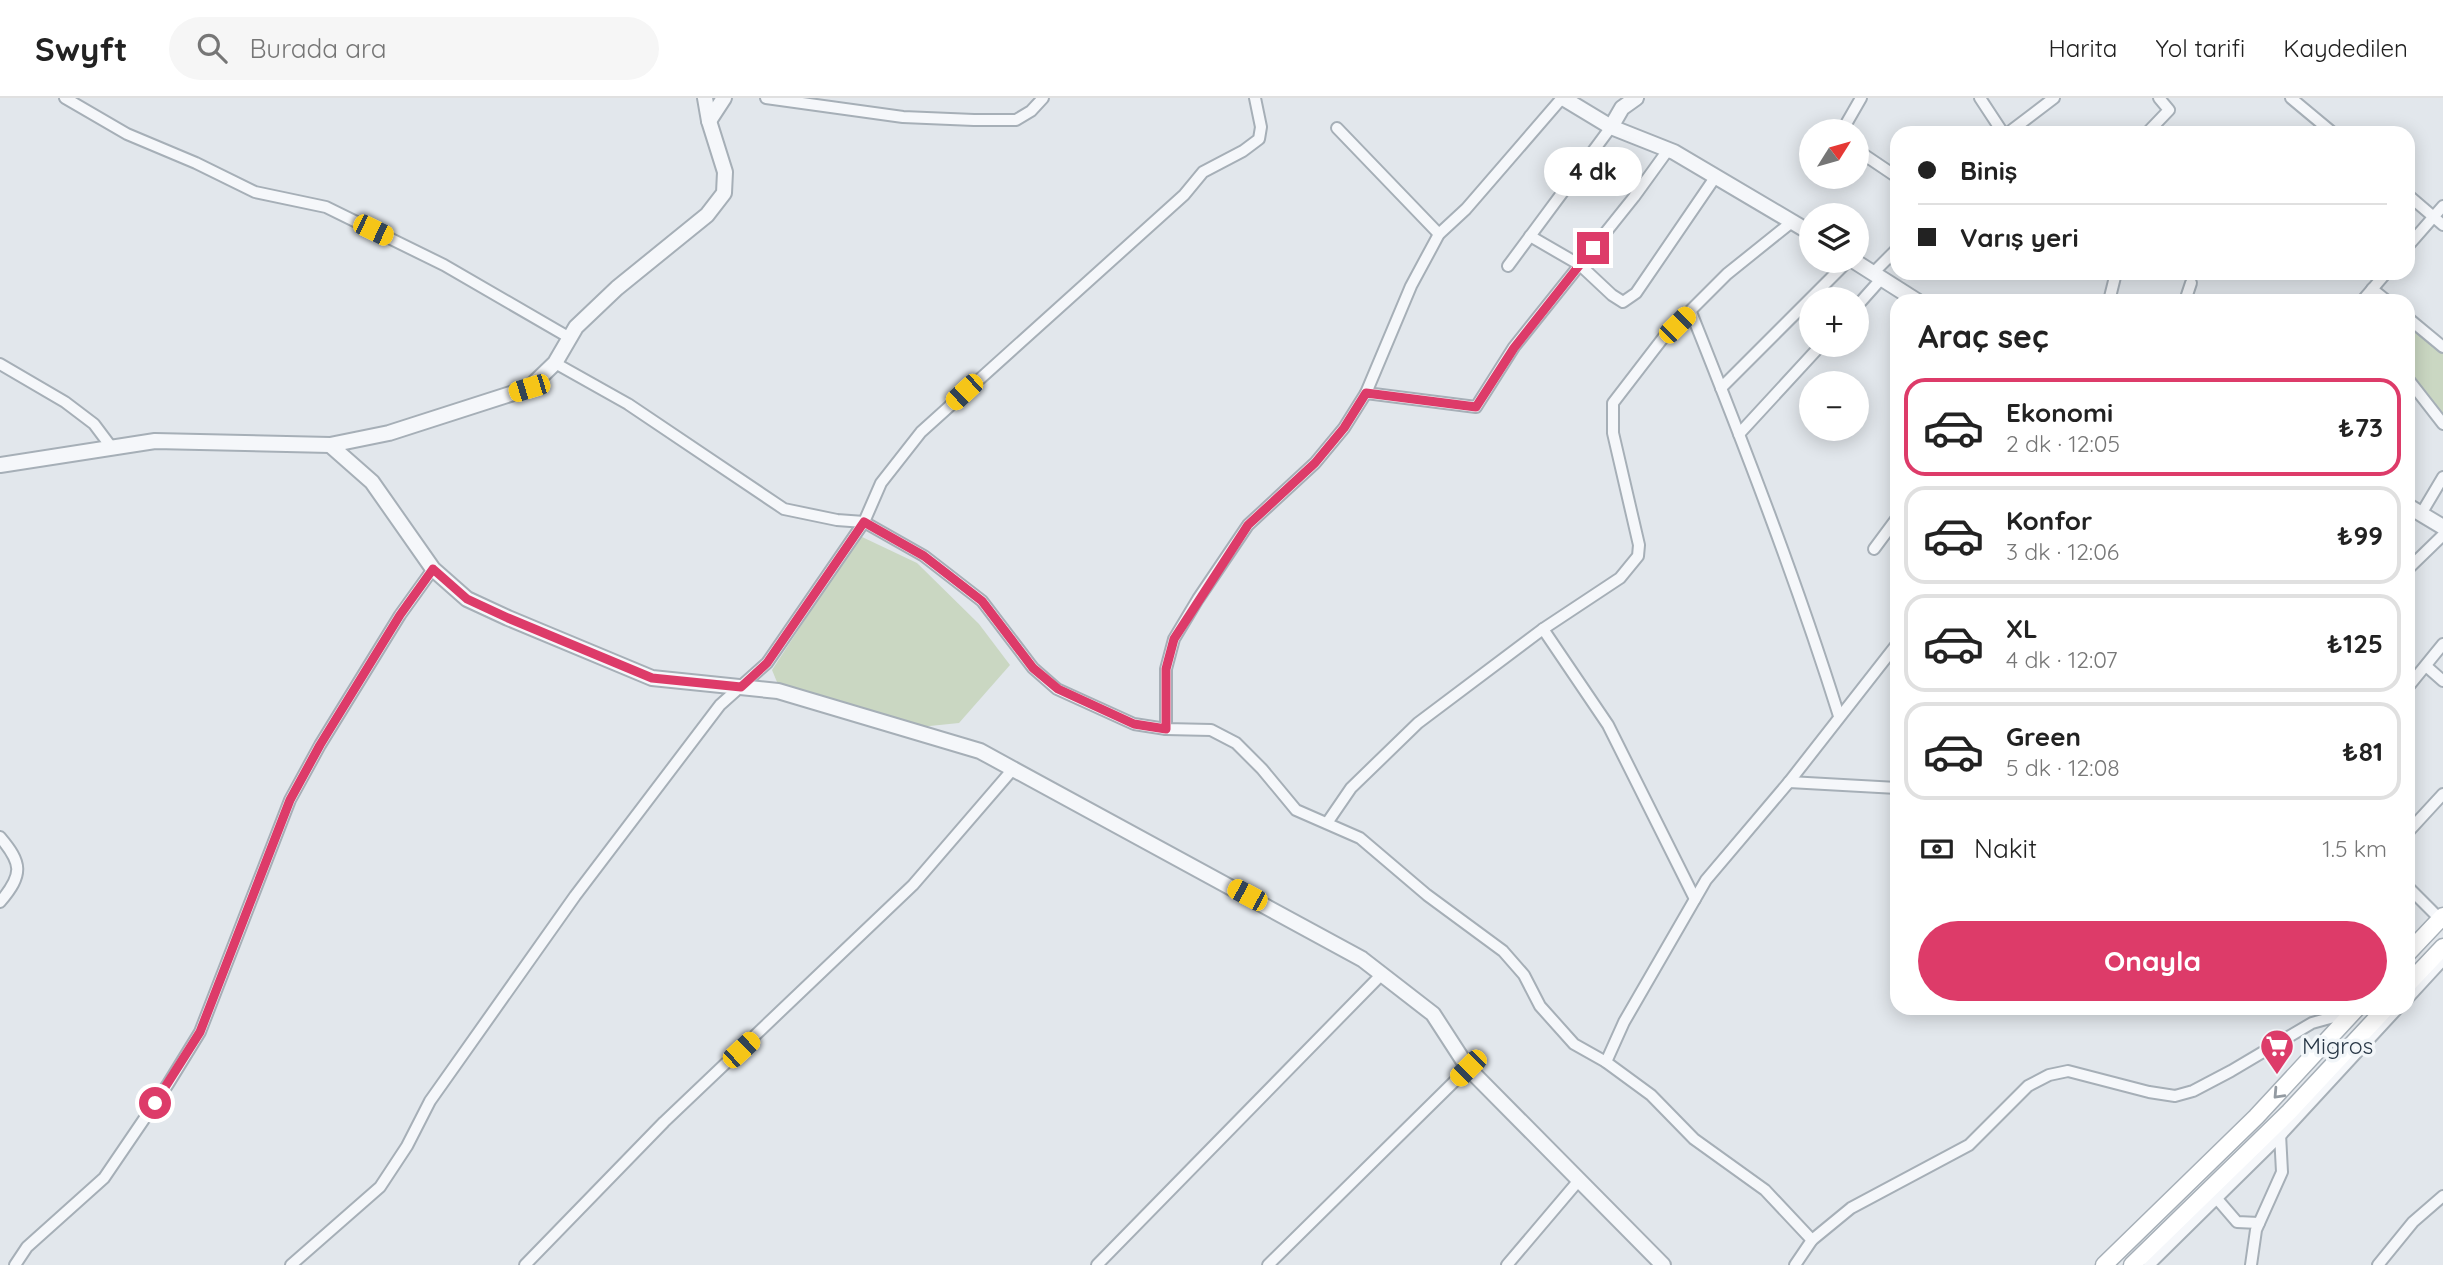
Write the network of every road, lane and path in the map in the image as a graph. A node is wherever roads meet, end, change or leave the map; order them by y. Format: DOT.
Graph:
graph roads {
  1 [pos="65,98"];
  2 [pos="705,98"];
  3 [pos="724,98"];
  4 [pos="766,98"];
  5 [pos="1043,98"];
  6 [pos="1255,98"];
  7 [pos="1563,98"];
  8 [pos="1636,98"];
  9 [pos="1980,98"];
  10 [pos="2054,98"];
  11 [pos="2159,98"];
  12 [pos="2291,98"];
  13 [pos="1857,99"];
  14 [pos="1848,119"];
  15 [pos="709,121"];
  16 [pos="2000,126"];
  17 [pos="2015,126"];
  18 [pos="2154,126"];
  19 [pos="2325,126"];
  20 [pos="1611,127"];
  21 [pos="1337,128"];
  22 [pos="1668,150"];
  23 [pos="1869,158"];
  24 [pos="1890,172"];
  25 [pos="1716,176"];
  26 [pos="2415,201"];
  27 [pos="2443,206"];
  28 [pos="2433,216"];
  29 [pos="1793,220"];
  30 [pos="1799,224"];
  31 [pos="2443,225"];
  32 [pos="1439,234"];
  33 [pos="1530,236"];
  34 [pos="2415,238"];
  35 [pos="1890,259"];
  36 [pos="1580,265"];
  37 [pos="1508,266"];
  38 [pos="1869,270"];
  39 [pos="1836,273"];
  40 [pos="1878,275"];
  41 [pos="2380,280"];
  42 [pos="2191,283"];
  43 [pos="1869,288"];
  44 [pos="2372,289"];
  45 [pos="1906,294"];
  46 [pos="2187,294"];
  47 [pos="2368,294"];
  48 [pos="2378,294"];
  49 [pos="1691,312"];
  50 [pos="2415,324"];
  51 [pos="570,338"];
  52 [pos="2443,347"];
  53 [pos="1810,357"];
  54 [pos="555,363"];
  55 [pos="0,364"];
  56 [pos="1721,388"];
  57 [pos="2415,388"];
  58 [pos="1366,393"];
  59 [pos="2443,424"];
  60 [pos="1739,434"];
  61 [pos="330,445"];
  62 [pos="112,448"];
  63 [pos="0,465"];
  64 [pos="2443,477"];
  65 [pos="2415,509"];
  66 [pos="2415,511"];
  67 [pos="864,522"];
  68 [pos="1890,527"];
  69 [pos="2443,527"];
  70 [pos="2443,535"];
  71 [pos="1874,549"];
  72 [pos="2415,562"];
  73 [pos="433,569"];
  74 [pos="1543,629"];
  75 [pos="2443,644"];
  76 [pos="1890,652"];
  77 [pos="2426,666"];
  78 [pos="2415,679"];
  79 [pos="2443,681"];
  80 [pos="741,687"];
  81 [pos="1839,716"];
  82 [pos="1166,729"];
  83 [pos="1013,769"];
  84 [pos="1789,782"];
  85 [pos="1890,788"];
  86 [pos="2443,794"];
  87 [pos="1326,822"];
  88 [pos="2415,824"];
  89 [pos="0,837"];
  90 [pos="2415,894"];
  91 [pos="1695,899"];
  92 [pos="0,902"];
  93 [pos="2441,918"];
  94 [pos="2415,946"];
  95 [pos="2443,947"];
  96 [pos="2443,960"];
  97 [pos="1382,974"];
  98 [pos="2415,977"];
  99 [pos="2415,990"];
  100 [pos="2339,1015"];
  101 [pos="2351,1015"];
  102 [pos="2380,1015"];
  103 [pos="2392,1015"];
  104 [pos="1606,1062"];
  105 [pos="1468,1068"];
  106 [pos="2280,1128"];
  107 [pos="1580,1179"];
  108 [pos="2213,1194"];
  109 [pos="2443,1196"];
  110 [pos="2259,1223"];
  111 [pos="1812,1240"];
  112 [pos="15,1265"];
  113 [pos="291,1265"];
  114 [pos="525,1265"];
  115 [pos="1097,1265"];
  116 [pos="1268,1265"];
  117 [pos="1507,1265"];
  118 [pos="1662,1265"];
  119 [pos="1795,1265"];
  120 [pos="2104,1265"];
  121 [pos="2132,1265"];
  122 [pos="2149,1265"];
  123 [pos="2251,1265"];
  124 [pos="2378,1265"];
  1 -- 51 [label="street"];
  2 -- 15 [label="street"];
  3 -- 15 [label="street"];
  4 -- 5 [label="street"];
  6 -- 67 [label="street"];
  7 -- 20 [label="street"];
  7 -- 32 [label="street"];
  8 -- 20 [label="street"];
  9 -- 16 [label="street"];
  10 -- 17 [label="street"];
  11 -- 18 [label="street"];
  12 -- 19 [label="street"];
  13 -- 14 [label="street"];
  15 -- 51 [label="street"];
  20 -- 22 [label="street"];
  20 -- 33 [label="street"];
  21 -- 32 [label="street"];
  22 -- 25 [label="street"];
  22 -- 36 [label="street"];
  23 -- 24 [label="street"];
  25 -- 29 [label="street"];
  25 -- 36 [label="street"];
  26 -- 28 [label="street"];
  27 -- 28 [label="street"];
  28 -- 31 [label="street"];
  28 -- 34 [label="street"];
  29 -- 30 [label="street"];
  29 -- 49 [label="street"];
  32 -- 58 [label="street"];
  33 -- 36 [label="street"];
  33 -- 37 [label="street"];
  35 -- 40 [label="street"];
  36 -- 58 [label="street"];
  38 -- 40 [label="street"];
  39 -- 56 [label="street"];
  40 -- 43 [label="street"];
  40 -- 45 [label="street"];
  41 -- 44 [label="street"];
  42 -- 46 [label="street"];
  44 -- 47 [label="street"];
  44 -- 48 [label="street"];
  49 -- 56 [label="street"];
  49 -- 74 [label="street"];
  50 -- 52 [label="street"];
  51 -- 54 [label="street"];
  53 -- 60 [label="street"];
  54 -- 61 [label="street"];
  54 -- 67 [label="street"];
  55 -- 62 [label="street"];
  56 -- 60 [label="street"];
  57 -- 59 [label="street"];
  58 -- 82 [label="street"];
  60 -- 81 [label="street"];
  61 -- 62 [label="street"];
  61 -- 73 [label="street"];
  62 -- 63 [label="street"];
  64 -- 65 [label="street"];
  66 -- 69 [label="street"];
  67 -- 80 [label="street"];
  67 -- 82 [label="street"];
  68 -- 71 [label="street"];
  70 -- 72 [label="street"];
  73 -- 80 [label="street"];
  73 -- 112 [label="street"];
  74 -- 87 [label="street"];
  74 -- 91 [label="street"];
  75 -- 77 [label="street"];
  76 -- 81 [label="street"];
  77 -- 78 [label="street"];
  77 -- 79 [label="street"];
  80 -- 83 [label="street"];
  80 -- 113 [label="street"];
  81 -- 84 [label="street"];
  82 -- 87 [label="street"];
  83 -- 97 [label="street"];
  83 -- 114 [label="street"];
  84 -- 85 [label="street"];
  84 -- 91 [label="street"];
  86 -- 88 [label="street"];
  87 -- 104 [label="street"];
  89 -- 92 [label="street"];
  90 -- 93 [label="street"];
  91 -- 104 [label="street"];
  93 -- 94 [label="main road"];
  95 -- 98 [label="main road"];
  96 -- 99 [label="street"];
  97 -- 105 [label="street"];
  97 -- 115 [label="street"];
  100 -- 111 [label="street"];
  101 -- 120 [label="main road, one-way"];
  102 -- 106 [label="main road"];
  103 -- 106 [label="street"];
  104 -- 111 [label="street"];
  105 -- 107 [label="street"];
  105 -- 116 [label="street"];
  106 -- 108 [label="main road"];
  106 -- 110 [label="street"];
  107 -- 117 [label="street"];
  107 -- 118 [label="street"];
  108 -- 110 [label="street"];
  108 -- 121 [label="main road"];
  108 -- 122 [label="street"];
  109 -- 124 [label="street"];
  110 -- 123 [label="street"];
  111 -- 119 [label="street"];
}
